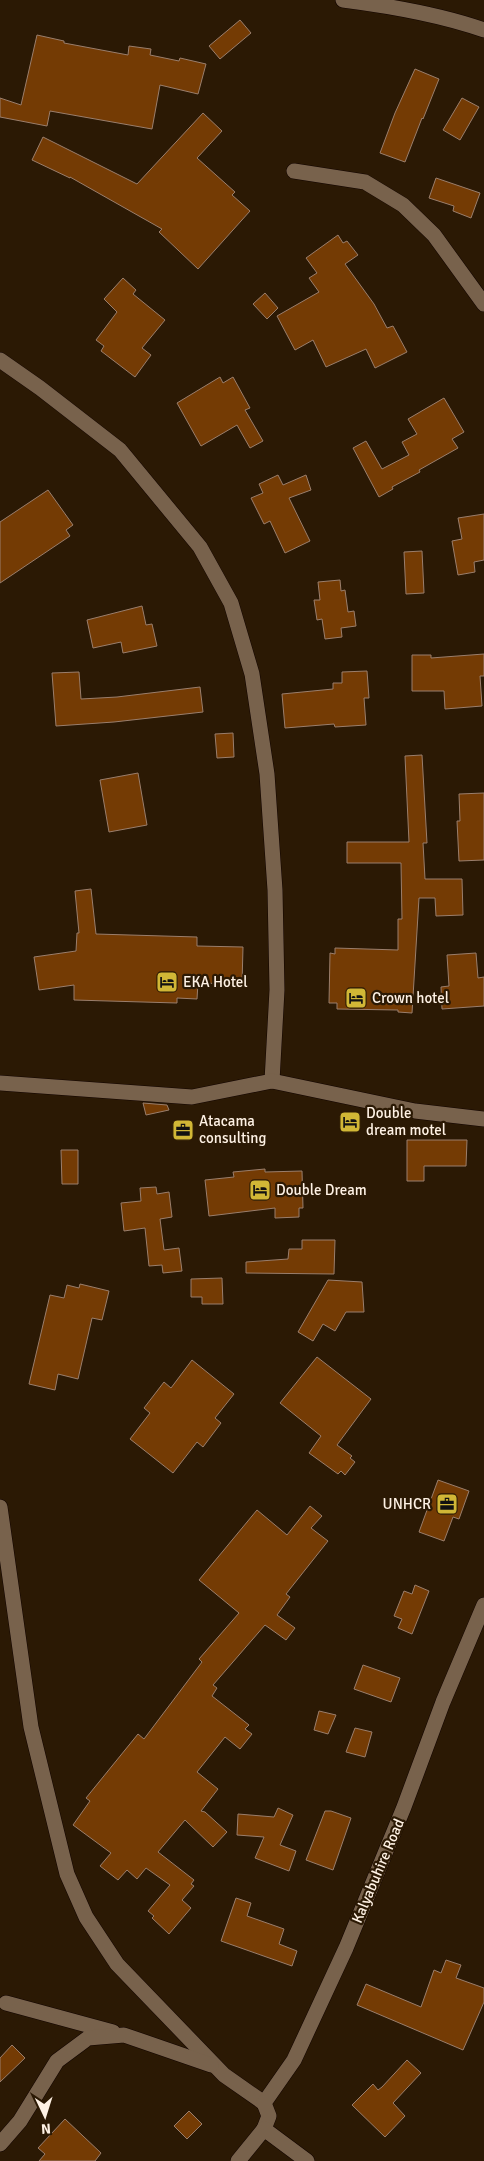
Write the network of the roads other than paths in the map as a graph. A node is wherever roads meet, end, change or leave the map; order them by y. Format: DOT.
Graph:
graph roads {
  1 [pos="343,0"];
  2 [pos="484,30"];
  3 [pos="294,171"];
  4 [pos="484,304"];
  5 [pos="0,360"];
  6 [pos="272,1081"];
  7 [pos="0,1083"];
  8 [pos="484,1120"];
  9 [pos="0,1507"];
  10 [pos="484,1605"];
  11 [pos="6,2003"];
  12 [pos="124,2035"];
  13 [pos="215,2066"];
  14 [pos="264,2103"];
  15 [pos="264,2129"];
  16 [pos="0,2144"];
  17 [pos="304,2158"];
  18 [pos="238,2161"];
  1 -- 2 [label="street"];
  3 -- 4 [label="street"];
  5 -- 6 [label="street"];
  6 -- 7 [label="street"];
  6 -- 8 [label="street"];
  9 -- 13 [label="street"];
  10 -- 14 [label="street, Kalyabuhire Road"];
  11 -- 12 [label="street"];
  12 -- 13 [label="street"];
  12 -- 16 [label="street"];
  13 -- 14 [label="street"];
  14 -- 15 [label="street"];
  15 -- 17 [label="street"];
  15 -- 18 [label="street"];
}
